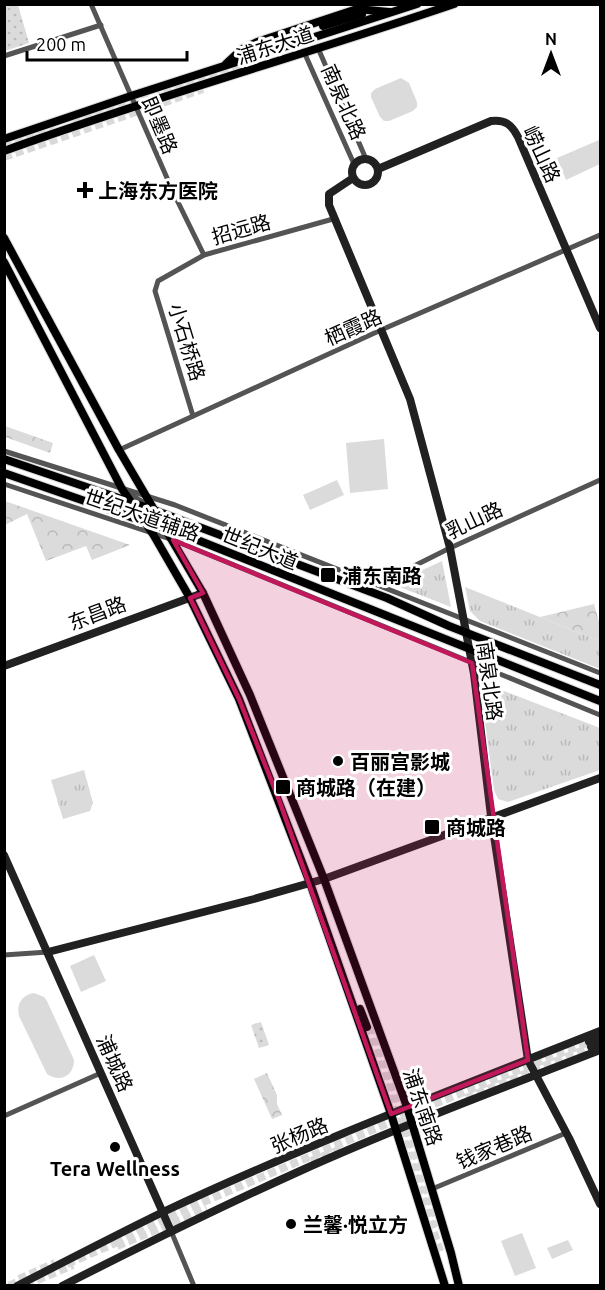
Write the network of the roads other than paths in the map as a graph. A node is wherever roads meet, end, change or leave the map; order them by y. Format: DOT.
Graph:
graph roads {
  1 [pos="91,4"];
  2 [pos="417,4"];
  3 [pos="454,4"];
  4 [pos="392,12"];
  5 [pos="101,25"];
  6 [pos="264,45"];
  7 [pos="318,48"];
  8 [pos="304,52"];
  9 [pos="4,56"];
  10 [pos="224,66"];
  11 [pos="131,96"];
  12 [pos="135,105"];
  13 [pos="4,139"];
  14 [pos="4,151"];
  15 [pos="366,159"];
  16 [pos="354,164"];
  17 [pos="378,169"];
  18 [pos="353,178"];
  19 [pos="333,219"];
  20 [pos="600,235"];
  21 [pos="4,238"];
  22 [pos="566,250"];
  23 [pos="204,255"];
  24 [pos="4,262"];
  25 [pos="162,279"];
  26 [pos="600,328"];
  27 [pos="381,330"];
  28 [pos="193,416"];
  29 [pos="119,450"];
  30 [pos="4,451"];
  31 [pos="4,459"];
  32 [pos="4,473"];
  33 [pos="600,480"];
  34 [pos="4,484"];
  35 [pos="122,489"];
  36 [pos="146,496"];
  37 [pos="131,503"];
  38 [pos="154,510"];
  39 [pos="146,524"];
  40 [pos="166,530"];
  41 [pos="153,534"];
  42 [pos="173,540"];
  43 [pos="450,548"];
  44 [pos="378,584"];
  45 [pos="203,593"];
  46 [pos="190,598"];
  47 [pos="387,598"];
  48 [pos="464,619"];
  49 [pos="467,633"];
  50 [pos="469,649"];
  51 [pos="472,663"];
  52 [pos="4,666"];
  53 [pos="600,673"];
  54 [pos="600,685"];
  55 [pos="600,701"];
  56 [pos="600,715"];
  57 [pos="600,778"];
  58 [pos="491,816"];
  59 [pos="4,855"];
  60 [pos="324,879"];
  61 [pos="310,883"];
  62 [pos="346,942"];
  63 [pos="332,946"];
  64 [pos="48,952"];
  65 [pos="4,956"];
  66 [pos="600,1031"];
  67 [pos="600,1038"];
  68 [pos="600,1044"];
  69 [pos="600,1050"];
  70 [pos="528,1060"];
  71 [pos="101,1073"];
  72 [pos="536,1075"];
  73 [pos="407,1107"];
  74 [pos="391,1114"];
  75 [pos="4,1116"];
  76 [pos="413,1124"];
  77 [pos="396,1130"];
  78 [pos="566,1133"];
  79 [pos="302,1152"];
  80 [pos="302,1170"];
  81 [pos="432,1189"];
  82 [pos="202,1199"];
  83 [pos="600,1204"];
  84 [pos="207,1209"];
  85 [pos="163,1212"];
  86 [pos="171,1231"];
  87 [pos="17,1286"];
  88 [pos="62,1286"];
  89 [pos="194,1286"];
  90 [pos="447,1286"];
  91 [pos="458,1286"];
  1 -- 5 [label="street, 即墨路"];
  2 -- 4 [label="main road, 浦东大道"];
  3 -- 7 [label="main road, 浦东大道"];
  4 -- 6 [label="main road"];
  4 -- 10 [label="main road, 浦东大道"];
  4 -- 10 [label="main road"];
  5 -- 9 [label="street"];
  5 -- 11 [label="street, 即墨路"];
  7 -- 8 [label="main road, 浦东大道"];
  7 -- 15 [label="street"];
  8 -- 12 [label="main road, 浦东大道"];
  8 -- 16 [label="street, 南泉北路"];
  10 -- 11 [label="main road, 浦东大道"];
  11 -- 12 [label="street, 即墨路"];
  11 -- 13 [label="main road, 浦东大道"];
  12 -- 14 [label="main road, 浦东大道"];
  12 -- 23 [label="street, 即墨路"];
  15 -- 16 [label="street"];
  15 -- 17 [label="street"];
  16 -- 18 [label="street"];
  17 -- 18 [label="street, 崂山路"];
  17 -- 22 [label="street, 崂山路"];
  18 -- 19 [label="street, 南泉北路"];
  19 -- 23 [label="street, 招远路"];
  19 -- 27 [label="street, 南泉北路"];
  20 -- 22 [label="street, 栖霞路"];
  21 -- 29 [label="main road, 浦东南路"];
  22 -- 26 [label="street, 崂山路"];
  22 -- 27 [label="street, 栖霞路"];
  23 -- 25 [label="street, 招远路"];
  24 -- 35 [label="main road, 浦东南路"];
  25 -- 28 [label="street, 小石桥路"];
  27 -- 28 [label="street, 栖霞路"];
  27 -- 43 [label="street, 南泉北路"];
  28 -- 29 [label="street, 栖霞路"];
  29 -- 36 [label="main road, 浦东南路"];
  30 -- 35 [label="street, 世纪大道辅路"];
  31 -- 37 [label="main road, 世纪大道"];
  32 -- 39 [label="main road, 世纪大道"];
  33 -- 43 [label="street, 乳山路"];
  34 -- 41 [label="street, 世纪大道辅路"];
  35 -- 36 [label="street, 世纪大道辅路"];
  35 -- 37 [label="main road, 浦东南路"];
  35 -- 38 [label="street, 世纪大道辅路"];
  36 -- 38 [label="main road, 浦东南路"];
  36 -- 44 [label="street, 世纪大道辅路"];
  37 -- 38 [label="main road, 世纪大道"];
  37 -- 39 [label="main road, 浦东南路"];
  38 -- 40 [label="main road, 浦东南路"];
  38 -- 47 [label="main road, 世纪大道"];
  39 -- 40 [label="main road, 世纪大道"];
  39 -- 41 [label="main road, 浦东南路"];
  40 -- 42 [label="main road, 浦东南路"];
  40 -- 50 [label="main road, 世纪大道"];
  41 -- 42 [label="street, 世纪大道辅路"];
  41 -- 46 [label="main road, 浦东南路"];
  42 -- 45 [label="main road, 浦东南路"];
  42 -- 51 [label="street, 世纪大道辅路"];
  43 -- 44 [label="street, 乳山路"];
  43 -- 48 [label="street, 南泉北路"];
  44 -- 47 [label="street"];
  44 -- 48 [label="street, 世纪大道辅路"];
  45 -- 46 [label="street, 东昌路"];
  45 -- 60 [label="main road, 浦东南路"];
  46 -- 52 [label="street, 东昌路"];
  46 -- 61 [label="main road, 浦东南路"];
  47 -- 49 [label="main road, 世纪大道"];
  48 -- 49 [label="street, 南泉北路"];
  48 -- 53 [label="street, 世纪大道辅路"];
  49 -- 50 [label="street, 南泉北路"];
  49 -- 54 [label="main road, 世纪大道"];
  50 -- 51 [label="street, 南泉北路"];
  50 -- 55 [label="main road, 世纪大道"];
  51 -- 56 [label="street, 世纪大道辅路"];
  51 -- 58 [label="street, 南泉北路"];
  57 -- 58 [label="street"];
  58 -- 60 [label="street"];
  58 -- 70 [label="street, 南泉北路"];
  59 -- 64 [label="street, 浦城路"];
  60 -- 61 [label="street"];
  60 -- 62 [label="main road, 浦东南路"];
  61 -- 63 [label="main road, 浦东南路"];
  61 -- 64 [label="street"];
  62 -- 63 [label="main road, 浦东南路"];
  62 -- 73 [label="main road, 浦东南路"];
  63 -- 74 [label="main road, 浦东南路"];
  64 -- 65 [label="street"];
  64 -- 71 [label="street, 浦城路"];
  66 -- 70 [label="street, 张杨路"];
  67 -- 68 [label="street"];
  69 -- 72 [label="street, 张杨路"];
  70 -- 72 [label="street, 南泉北路"];
  70 -- 73 [label="street, 张杨路"];
  71 -- 75 [label="street"];
  71 -- 85 [label="street, 浦城路"];
  72 -- 76 [label="street, 张杨路"];
  72 -- 78 [label="street, 南泉北路"];
  73 -- 74 [label="street, 张杨路"];
  73 -- 76 [label="main road, 浦东南路"];
  74 -- 77 [label="main road, 浦东南路"];
  74 -- 79 [label="street, 张杨路"];
  76 -- 77 [label="street, 张杨路"];
  76 -- 81 [label="main road, 浦东南路"];
  77 -- 80 [label="street, 张杨路"];
  77 -- 90 [label="main road, 浦东南路"];
  78 -- 81 [label="street, 钱家巷路"];
  78 -- 83 [label="street, 南泉北路"];
  79 -- 82 [label="street"];
  79 -- 85 [label="street, 张杨路"];
  80 -- 84 [label="street"];
  80 -- 86 [label="street, 张杨路"];
  81 -- 91 [label="main road, 浦东南路"];
  85 -- 86 [label="street, 浦城路"];
  85 -- 87 [label="street, 张杨路"];
  86 -- 88 [label="street, 张杨路"];
  86 -- 89 [label="street, 浦城路"];
  90 -- 91 [label="main road, 浦东南路"];
}
